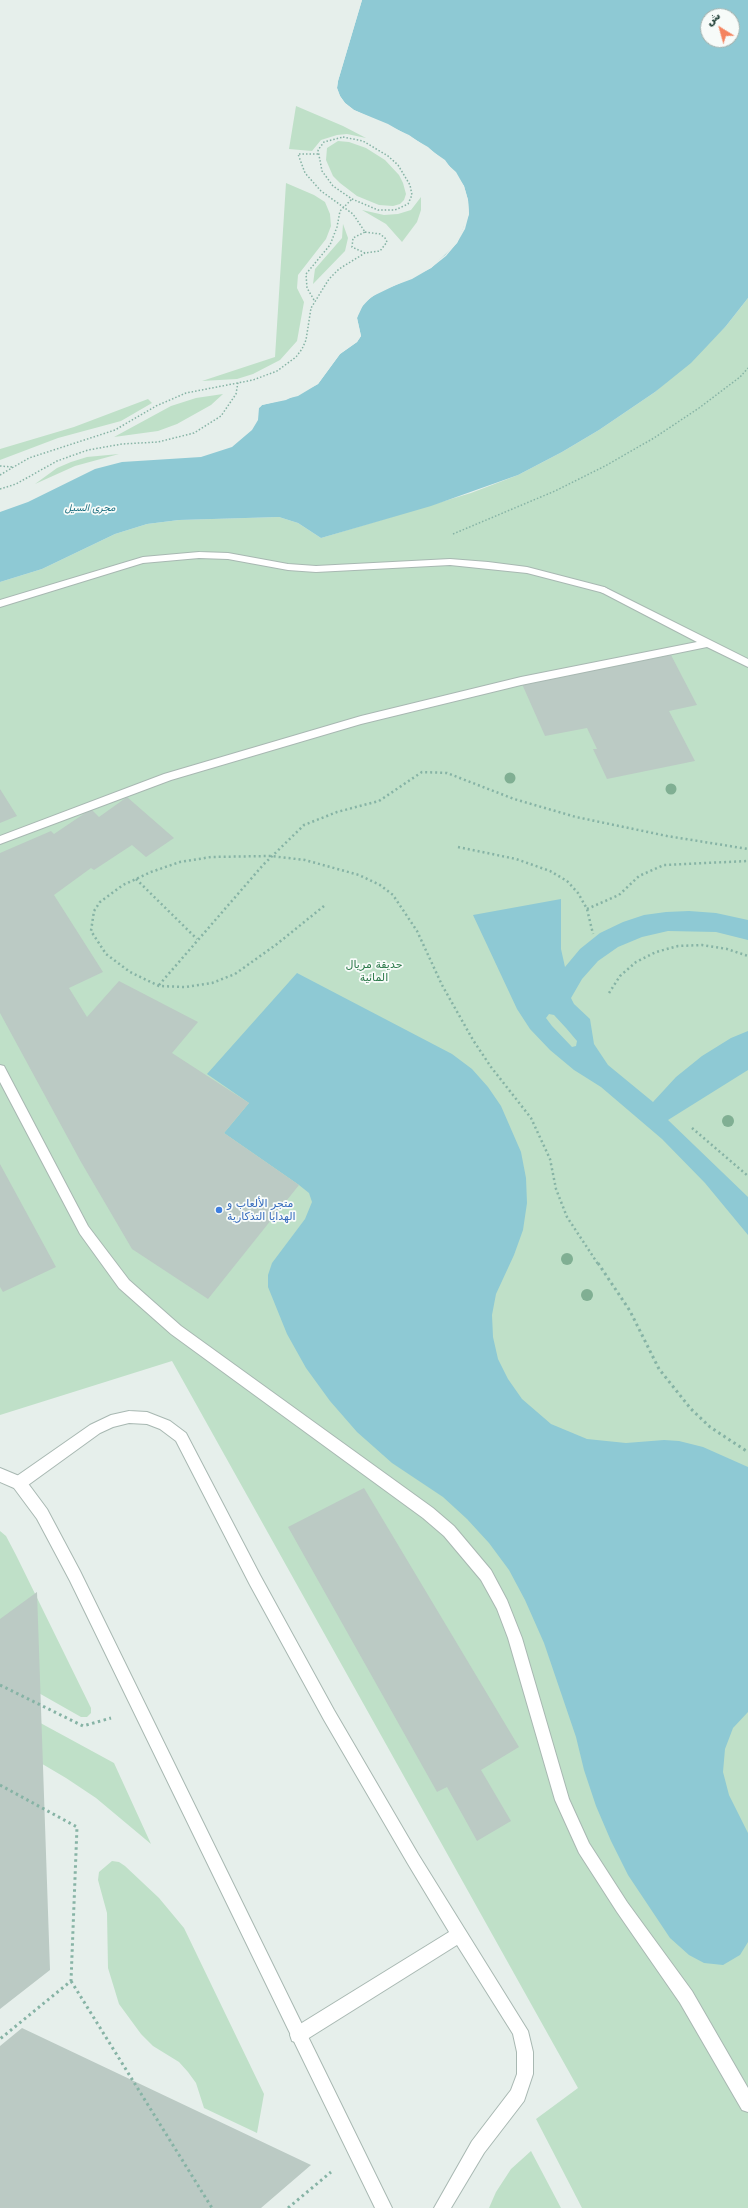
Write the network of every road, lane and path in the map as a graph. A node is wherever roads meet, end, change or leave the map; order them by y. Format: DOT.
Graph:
graph roads {
  1 [pos="318,154"];
  2 [pos="352,199"];
  3 [pos="343,206"];
  4 [pos="365,232"];
  5 [pos="365,253"];
  6 [pos="314,300"];
  7 [pos="748,368"];
  8 [pos="238,382"];
  9 [pos="0,466"];
  10 [pos="14,467"];
  11 [pos="0,475"];
  12 [pos="0,489"];
  13 [pos="452,534"];
  14 [pos="0,604"];
  15 [pos="708,643"];
  16 [pos="748,663"];
  17 [pos="0,840"];
  18 [pos="458,847"];
  19 [pos="748,849"];
  20 [pos="271,856"];
  21 [pos="748,861"];
  22 [pos="136,879"];
  23 [pos="324,906"];
  24 [pos="587,909"];
  25 [pos="593,934"];
  26 [pos="197,939"];
  27 [pos="748,956"];
  28 [pos="159,986"];
  29 [pos="608,993"];
  30 [pos="0,1070"];
  31 [pos="692,1128"];
  32 [pos="748,1176"];
  33 [pos="748,1452"];
  34 [pos="0,1476"];
  35 [pos="18,1483"];
  36 [pos="0,1685"];
  37 [pos="140,1710"];
  38 [pos="0,1785"];
  39 [pos="460,1934"];
  40 [pos="71,1981"];
  41 [pos="298,2035"];
  42 [pos="0,2039"];
  43 [pos="748,2104"];
  44 [pos="357,2150"];
  45 [pos="212,2208"];
  46 [pos="288,2208"];
  47 [pos="384,2208"];
  48 [pos="442,2208"];
  1 -- 2 [label="path"];
  1 -- 2 [label="path"];
  1 -- 3 [label="path"];
  2 -- 3 [label="path"];
  3 -- 4 [label="path"];
  3 -- 6 [label="path"];
  4 -- 5 [label="path"];
  4 -- 5 [label="path"];
  5 -- 6 [label="path"];
  6 -- 8 [label="path"];
  7 -- 13 [label="path"];
  8 -- 10 [label="path"];
  8 -- 12 [label="path"];
  9 -- 10 [label="path"];
  10 -- 11 [label="path"];
  14 -- 15 [label="street"];
  15 -- 16 [label="street"];
  15 -- 17 [label="street"];
  18 -- 24 [label="path"];
  19 -- 20 [label="path"];
  20 -- 22 [label="path"];
  20 -- 26 [label="path"];
  20 -- 33 [label="path"];
  21 -- 24 [label="path"];
  22 -- 26 [label="path"];
  22 -- 28 [label="path"];
  23 -- 28 [label="path"];
  24 -- 25 [label="path"];
  26 -- 28 [label="path"];
  27 -- 29 [label="path"];
  30 -- 43 [label="street"];
  31 -- 32 [label="path"];
  34 -- 35 [label="street"];
  35 -- 37 [label="street"];
  35 -- 39 [label="street"];
  36 -- 37 [label="path"];
  37 -- 41 [label="street"];
  38 -- 40 [label="path"];
  39 -- 41 [label="street"];
  39 -- 48 [label="street"];
  40 -- 42 [label="path"];
  40 -- 45 [label="path"];
  41 -- 44 [label="street"];
  44 -- 46 [label="path"];
  44 -- 47 [label="street"];
}
